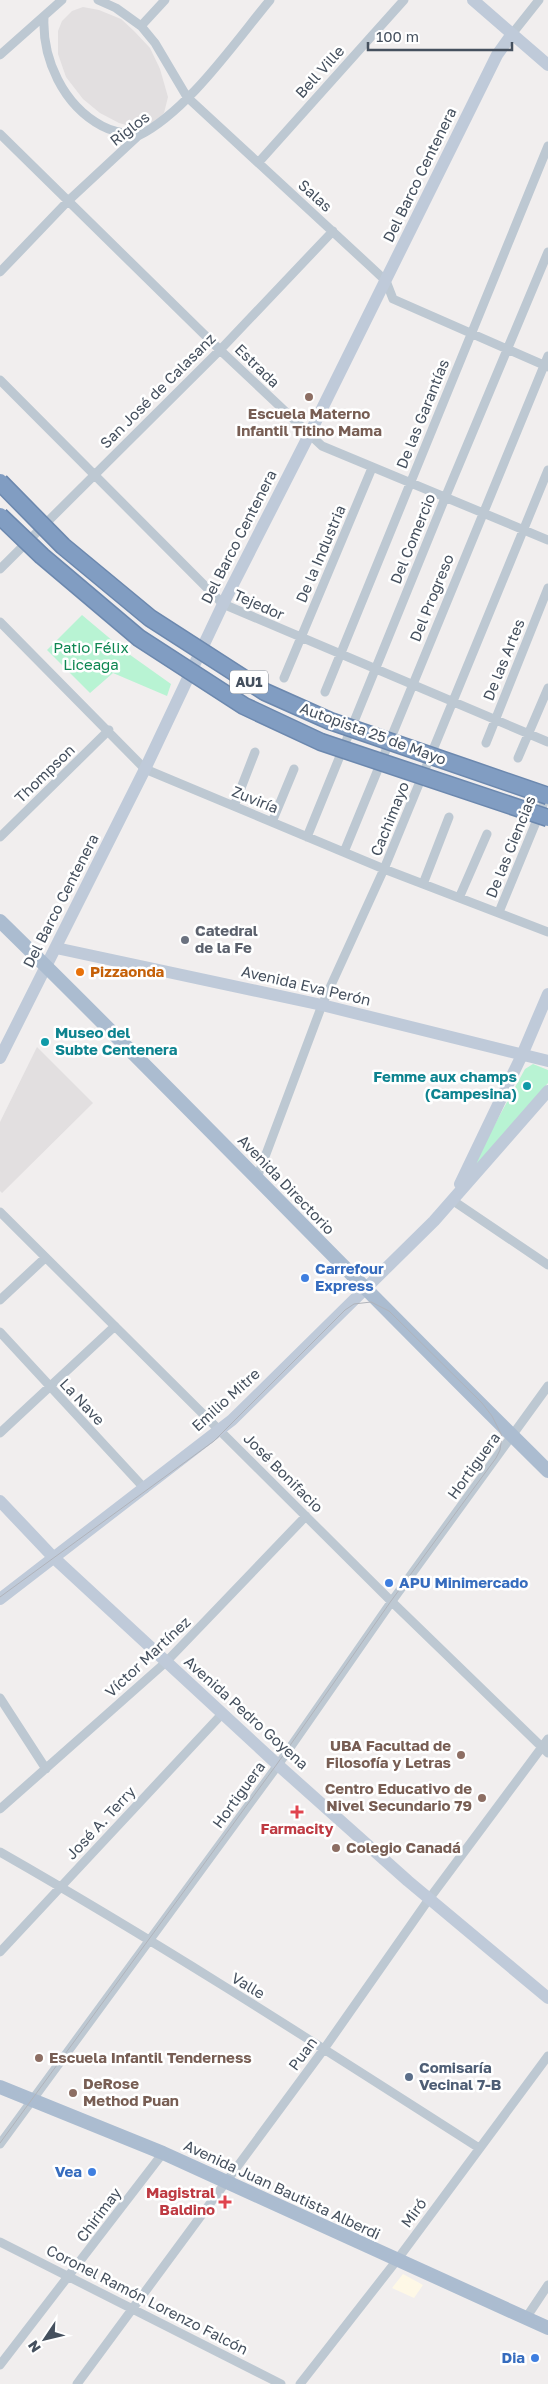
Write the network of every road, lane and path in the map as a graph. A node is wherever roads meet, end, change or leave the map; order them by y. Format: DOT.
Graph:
graph roads {
  1 [pos="62,0"];
  2 [pos="98,0"];
  3 [pos="165,0"];
  4 [pos="270,0"];
  5 [pos="404,0"];
  6 [pos="473,0"];
  7 [pos="539,0"];
  8 [pos="44,17"];
  9 [pos="141,26"];
  10 [pos="512,34"];
  11 [pos="0,55"];
  12 [pos="548,66"];
  13 [pos="188,97"];
  14 [pos="0,134"];
  15 [pos="138,136"];
  16 [pos="548,146"];
  17 [pos="258,163"];
  18 [pos="68,202"];
  19 [pos="333,231"];
  20 [pos="548,252"];
  21 [pos="0,272"];
  22 [pos="386,282"];
  23 [pos="470,334"];
  24 [pos="220,350"];
  25 [pos="508,350"];
  26 [pos="548,356"];
  27 [pos="546,366"];
  28 [pos="0,380"];
  29 [pos="309,435"];
  30 [pos="372,468"];
  31 [pos="548,470"];
  32 [pos="94,474"];
  33 [pos="0,482"];
  34 [pos="409,483"];
  35 [pos="445,498"];
  36 [pos="482,513"];
  37 [pos="0,516"];
  38 [pos="523,530"];
  39 [pos="548,540"];
  40 [pos="0,569"];
  41 [pos="548,588"];
  42 [pos="223,604"];
  43 [pos="0,622"];
  44 [pos="300,638"];
  45 [pos="340,655"];
  46 [pos="376,670"];
  47 [pos="284,678"];
  48 [pos="412,685"];
  49 [pos="548,688"];
  50 [pos="325,692"];
  51 [pos="453,702"];
  52 [pos="495,720"];
  53 [pos="109,730"];
  54 [pos="529,734"];
  55 [pos="548,742"];
  56 [pos="486,743"];
  57 [pos="255,752"];
  58 [pos="518,758"];
  59 [pos="145,769"];
  60 [pos="294,769"];
  61 [pos="548,794"];
  62 [pos="234,806"];
  63 [pos="449,817"];
  64 [pos="548,818"];
  65 [pos="272,822"];
  66 [pos="486,834"];
  67 [pos="0,837"];
  68 [pos="307,837"];
  69 [pos="344,852"];
  70 [pos="384,869"];
  71 [pos="423,884"];
  72 [pos="459,898"];
  73 [pos="499,912"];
  74 [pos="0,921"];
  75 [pos="548,932"];
  76 [pos="56,948"];
  77 [pos="46,966"];
  78 [pos="548,994"];
  79 [pos="322,1005"];
  80 [pos="522,1055"];
  81 [pos="0,1058"];
  82 [pos="548,1061"];
  83 [pos="548,1091"];
  84 [pos="257,1178"];
  85 [pos="452,1200"];
  86 [pos="0,1212"];
  87 [pos="45,1258"];
  88 [pos="548,1265"];
  89 [pos="364,1289"];
  90 [pos="0,1300"];
  91 [pos="116,1326"];
  92 [pos="0,1332"];
  93 [pos="49,1386"];
  94 [pos="548,1386"];
  95 [pos="220,1430"];
  96 [pos="0,1433"];
  97 [pos="512,1436"];
  98 [pos="548,1471"];
  99 [pos="145,1489"];
  100 [pos="0,1501"];
  101 [pos="306,1516"];
  102 [pos="54,1558"];
  103 [pos="0,1599"];
  104 [pos="392,1601"];
  105 [pos="166,1662"];
  106 [pos="0,1698"];
  107 [pos="222,1714"];
  108 [pos="546,1746"];
  109 [pos="278,1765"];
  110 [pos="46,1769"];
  111 [pos="0,1810"];
  112 [pos="0,1852"];
  113 [pos="60,1887"];
  114 [pos="429,1899"];
  115 [pos="148,1941"];
  116 [pos="0,1952"];
  117 [pos="548,1998"];
  118 [pos="324,2049"];
  119 [pos="548,2056"];
  120 [pos="0,2087"];
  121 [pos="33,2099"];
  122 [pos="0,2144"];
  123 [pos="479,2148"];
  124 [pos="163,2153"];
  125 [pos="225,2182"];
  126 [pos="0,2242"];
  127 [pos="397,2260"];
  128 [pos="70,2276"];
  129 [pos="548,2285"];
  130 [pos="132,2308"];
  131 [pos="526,2318"];
  132 [pos="548,2328"];
  133 [pos="0,2365"];
  134 [pos="77,2384"];
  135 [pos="281,2384"];
  136 [pos="300,2384"];
  1 -- 8 [label="street"];
  2 -- 9 [label="street, Salas"];
  3 -- 9 [label="street"];
  4 -- 13 [label="street, Riglos"];
  5 -- 17 [label="street, Bell Ville"];
  6 -- 10 [label="street"];
  7 -- 10 [label="street"];
  8 -- 11 [label="street"];
  8 -- 15 [label="street"];
  9 -- 13 [label="street, Salas"];
  10 -- 12 [label="street"];
  10 -- 22 [label="street, Del Barco Centenera"];
  13 -- 15 [label="street, Riglos"];
  13 -- 17 [label="street, Salas"];
  14 -- 18 [label="street, Estrada"];
  15 -- 18 [label="street, Riglos"];
  16 -- 23 [label="street, De las Garantías"];
  17 -- 19 [label="street, Salas"];
  18 -- 21 [label="street, Riglos"];
  18 -- 24 [label="street, Estrada"];
  19 -- 22 [label="street, Salas"];
  19 -- 24 [label="street, San José de Calasanz"];
  20 -- 25 [label="street, Del Comercio"];
  22 -- 23 [label="street, Salas"];
  22 -- 29 [label="street, Del Barco Centenera"];
  23 -- 25 [label="street, Salas"];
  23 -- 34 [label="street, De las Garantías"];
  24 -- 29 [label="street, Estrada"];
  24 -- 32 [label="street, San José de Calasanz"];
  25 -- 27 [label="street, Salas"];
  25 -- 35 [label="street, Del Comercio"];
  26 -- 27 [label="street, Del Progreso"];
  27 -- 36 [label="street, Del Progreso"];
  28 -- 32 [label="street, Tejedor"];
  29 -- 30 [label="street, Estrada"];
  29 -- 42 [label="street, Del Barco Centenera"];
  30 -- 34 [label="street, Estrada"];
  30 -- 44 [label="street, De la Industria"];
  31 -- 38 [label="street, Cachimayo"];
  32 -- 40 [label="street, San José de Calasanz"];
  32 -- 42 [label="street, Tejedor"];
  33 -- 61 [label="highway, Autopista 25 de Mayo / AU1, bridge"];
  34 -- 35 [label="street, Estrada"];
  34 -- 45 [label="street, De las Garantías"];
  35 -- 36 [label="street, Estrada"];
  35 -- 46 [label="street, Del Comercio"];
  36 -- 38 [label="street, Estrada"];
  36 -- 48 [label="street, Del Progreso"];
  37 -- 64 [label="highway, Autopista 25 de Mayo / AU1, bridge"];
  38 -- 39 [label="street, Estrada"];
  38 -- 51 [label="street, Cachimayo"];
  41 -- 52 [label="street, De las Artes"];
  42 -- 44 [label="street, Tejedor"];
  42 -- 59 [label="street, Del Barco Centenera"];
  43 -- 53 [label="street, Zuviría"];
  44 -- 45 [label="street, Tejedor"];
  44 -- 47 [label="street, De la Industria"];
  45 -- 46 [label="street, Tejedor"];
  45 -- 50 [label="street, De las Garantías"];
  46 -- 48 [label="street, Tejedor"];
  46 -- 68 [label="street, Del Comercio"];
  48 -- 51 [label="street, Tejedor"];
  48 -- 69 [label="street, Del Progreso"];
  49 -- 54 [label="street"];
  51 -- 52 [label="street, Tejedor"];
  51 -- 70 [label="street, Cachimayo"];
  52 -- 54 [label="street, Tejedor"];
  52 -- 56 [label="street, De las Artes"];
  53 -- 59 [label="street, Zuviría"];
  53 -- 67 [label="street, Thompson"];
  54 -- 55 [label="street, Tejedor"];
  54 -- 58 [label="street"];
  57 -- 62 [label="street"];
  59 -- 62 [label="street, Zuviría"];
  59 -- 76 [label="street, Del Barco Centenera"];
  60 -- 65 [label="street"];
  61 -- 73 [label="street, De las Ciencias"];
  62 -- 65 [label="street, Zuviría"];
  63 -- 71 [label="street"];
  65 -- 68 [label="street, Zuviría"];
  66 -- 72 [label="street"];
  68 -- 69 [label="street, Zuviría"];
  69 -- 70 [label="street, Zuviría"];
  70 -- 71 [label="street, Zuviría"];
  70 -- 79 [label="street, Cachimayo"];
  71 -- 72 [label="street, Zuviría"];
  72 -- 73 [label="street, Zuviría"];
  73 -- 75 [label="street, Zuviría"];
  74 -- 77 [label="main road, Avenida Directorio"];
  76 -- 77 [label="street, Del Barco Centenera"];
  76 -- 79 [label="street, Avenida Eva Perón"];
  77 -- 81 [label="street, Del Barco Centenera"];
  77 -- 84 [label="main road, Avenida Directorio"];
  78 -- 80 [label="street, Emilio Mitre"];
  79 -- 80 [label="street, Avenida Eva Perón"];
  79 -- 84 [label="street, Cachimayo"];
  80 -- 82 [label="street, Avenida Eva Perón"];
  80 -- 85 [label="street, Emilio Mitre"];
  83 -- 85 [label="street, Emilio Mitre"];
  84 -- 89 [label="main road, Avenida Directorio"];
  85 -- 88 [label="street"];
  85 -- 89 [label="street, Emilio Mitre"];
  86 -- 87 [label="street, José Bonifacio"];
  87 -- 90 [label="street"];
  87 -- 91 [label="street, José Bonifacio"];
  89 -- 95 [label="street, Emilio Mitre"];
  89 -- 97 [label="main road, Avenida Directorio"];
  91 -- 93 [label="street"];
  91 -- 95 [label="street, José Bonifacio"];
  92 -- 93 [label="street, La Nave"];
  93 -- 96 [label="street"];
  93 -- 99 [label="street, La Nave"];
  94 -- 97 [label="street, Hortiguera"];
  95 -- 99 [label="street, Emilio Mitre"];
  95 -- 101 [label="street, José Bonifacio"];
  97 -- 98 [label="main road, Avenida Directorio"];
  97 -- 104 [label="street, Hortiguera"];
  99 -- 102 [label="street, Emilio Mitre"];
  100 -- 102 [label="street, Avenida Pedro Goyena"];
  101 -- 104 [label="street, José Bonifacio"];
  101 -- 105 [label="street, Víctor Martínez"];
  102 -- 103 [label="street, Emilio Mitre"];
  102 -- 105 [label="street, Avenida Pedro Goyena"];
  104 -- 108 [label="street, José Bonifacio"];
  104 -- 109 [label="street, Hortiguera"];
  105 -- 107 [label="street, Avenida Pedro Goyena"];
  105 -- 110 [label="street, Víctor Martínez"];
  106 -- 110 [label="street"];
  107 -- 109 [label="street, Avenida Pedro Goyena"];
  107 -- 113 [label="street, José A. Terry"];
  108 -- 114 [label="street, Puan"];
  109 -- 114 [label="street, Avenida Pedro Goyena"];
  109 -- 115 [label="street, Hortiguera"];
  110 -- 111 [label="street, Víctor Martínez"];
  112 -- 113 [label="street, Valle"];
  113 -- 115 [label="street, Valle"];
  113 -- 116 [label="street, José A. Terry"];
  114 -- 117 [label="street, Avenida Pedro Goyena"];
  114 -- 118 [label="street, Puan"];
  115 -- 118 [label="street, Valle"];
  115 -- 121 [label="street, Hortiguera"];
  118 -- 123 [label="street, Valle"];
  118 -- 125 [label="street, Puan"];
  119 -- 123 [label="street, Miró"];
  120 -- 121 [label="main road, Avenida Juan Bautista Alberdi"];
  121 -- 122 [label="street, Hortiguera"];
  121 -- 124 [label="main road, Avenida Juan Bautista Alberdi"];
  123 -- 127 [label="street, Miró"];
  124 -- 125 [label="main road, Avenida Juan Bautista Alberdi"];
  124 -- 128 [label="street, Chirimay"];
  125 -- 127 [label="main road, Avenida Juan Bautista Alberdi"];
  125 -- 130 [label="street, Puan"];
  126 -- 128 [label="street, Coronel Ramón Lorenzo Falcón"];
  127 -- 131 [label="main road, Avenida Juan Bautista Alberdi"];
  127 -- 136 [label="street, Miró"];
  128 -- 130 [label="street, Coronel Ramón Lorenzo Falcón"];
  128 -- 133 [label="street, Chirimay"];
  129 -- 131 [label="street"];
  130 -- 134 [label="street, Puan"];
  130 -- 135 [label="street, Coronel Ramón Lorenzo Falcón"];
  131 -- 132 [label="main road, Avenida Juan Bautista Alberdi"];
}
